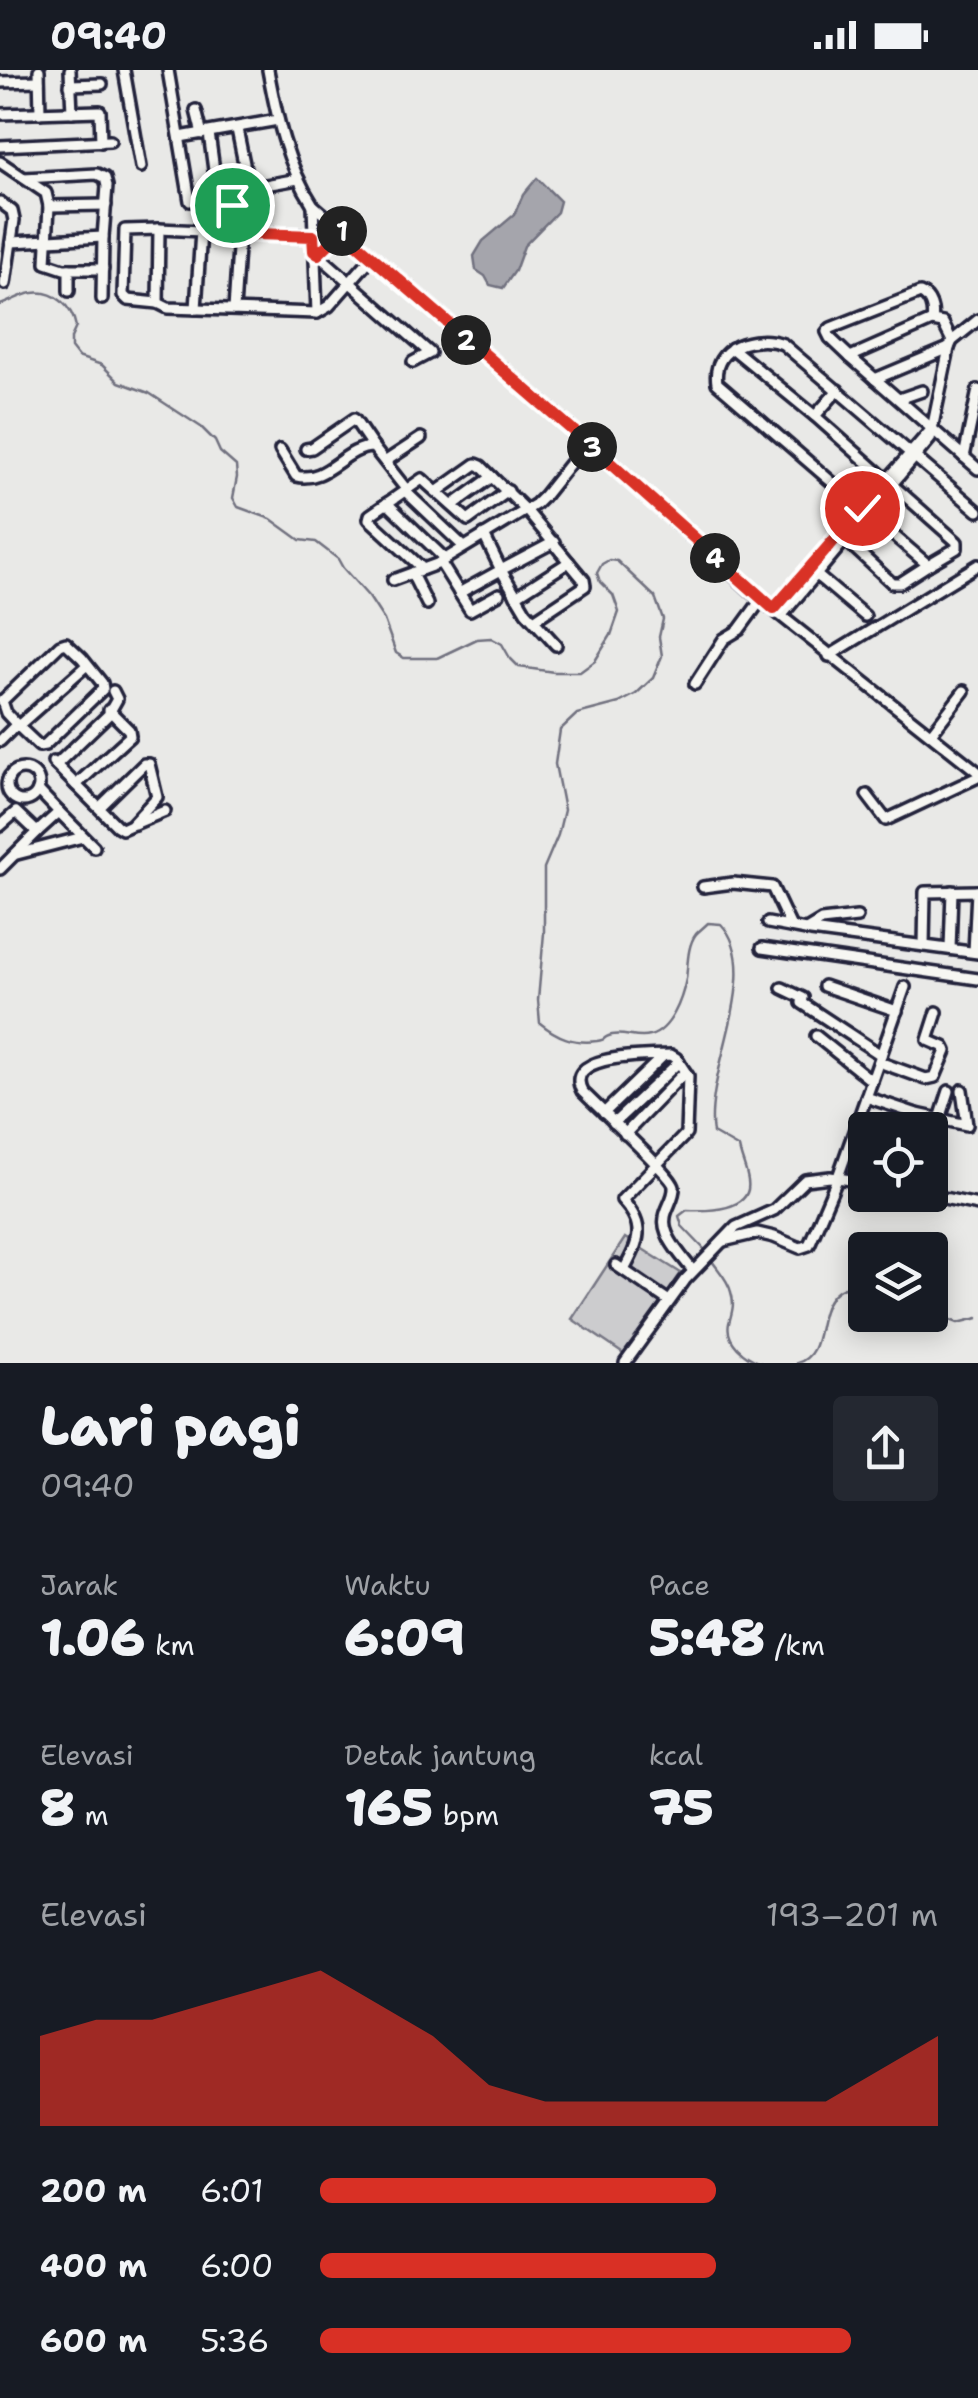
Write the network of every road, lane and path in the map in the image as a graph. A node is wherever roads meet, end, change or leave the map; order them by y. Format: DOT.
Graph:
graph roads {
  1 [pos="70,70"];
  2 [pos="124,70"];
  3 [pos="168,70"];
  4 [pos="268,70"];
  5 [pos="39,75"];
  6 [pos="0,82"];
  7 [pos="102,84"];
  8 [pos="70,85"];
  9 [pos="196,110"];
  10 [pos="72,112"];
  11 [pos="40,113"];
  12 [pos="0,114"];
  13 [pos="278,120"];
  14 [pos="237,129"];
  15 [pos="205,134"];
  16 [pos="180,137"];
  17 [pos="0,146"];
  18 [pos="0,162"];
  19 [pos="141,167"];
  20 [pos="24,178"];
  21 [pos="298,179"];
  22 [pos="248,188"];
  23 [pos="0,202"];
  24 [pos="190,202"];
  25 [pos="229,205"];
  26 [pos="48,206"];
  27 [pos="106,206"];
  28 [pos="312,206"];
  29 [pos="159,229"];
  30 [pos="200,231"];
  31 [pos="342,231"];
  32 [pos="235,233"];
  33 [pos="313,236"];
  34 [pos="103,237"];
  35 [pos="48,239"];
  36 [pos="12,242"];
  37 [pos="316,252"];
  38 [pos="372,257"];
  39 [pos="69,269"];
  40 [pos="103,269"];
  41 [pos="350,282"];
  42 [pos="5,284"];
  43 [pos="69,291"];
  44 [pos="102,298"];
  45 [pos="158,303"];
  46 [pos="196,309"];
  47 [pos="234,310"];
  48 [pos="318,313"];
  49 [pos="978,320"];
  50 [pos="932,321"];
  51 [pos="950,344"];
  52 [pos="732,348"];
  53 [pos="850,357"];
  54 [pos="412,362"];
  55 [pos="874,378"];
  56 [pos="838,390"];
  57 [pos="978,390"];
  58 [pos="922,391"];
  59 [pos="898,400"];
  60 [pos="977,403"];
  61 [pos="815,416"];
  62 [pos="932,429"];
  63 [pos="422,438"];
  64 [pos="587,442"];
  65 [pos="373,446"];
  66 [pos="306,449"];
  67 [pos="280,450"];
  68 [pos="911,456"];
  69 [pos="964,457"];
  70 [pos="386,461"];
  71 [pos="978,469"];
  72 [pos="492,477"];
  73 [pos="889,482"];
  74 [pos="406,490"];
  75 [pos="438,491"];
  76 [pos="508,491"];
  77 [pos="387,503"];
  78 [pos="453,505"];
  79 [pos="526,510"];
  80 [pos="865,510"];
  81 [pos="978,512"];
  82 [pos="484,535"];
  83 [pos="842,537"];
  84 [pos="554,542"];
  85 [pos="464,547"];
  86 [pos="442,560"];
  87 [pos="569,562"];
  88 [pos="928,565"];
  89 [pos="978,565"];
  90 [pos="502,570"];
  91 [pos="419,571"];
  92 [pos="813,572"];
  93 [pos="392,580"];
  94 [pos="458,593"];
  95 [pos="499,594"];
  96 [pos="516,596"];
  97 [pos="761,600"];
  98 [pos="427,604"];
  99 [pos="778,612"];
  100 [pos="866,616"];
  101 [pos="534,620"];
  102 [pos="556,645"];
  103 [pos="833,659"];
  104 [pos="87,665"];
  105 [pos="695,684"];
  106 [pos="964,690"];
  107 [pos="113,691"];
  108 [pos="110,710"];
  109 [pos="14,723"];
  110 [pos="0,729"];
  111 [pos="931,734"];
  112 [pos="0,741"];
  113 [pos="55,764"];
  114 [pos="37,775"];
  115 [pos="978,775"];
  116 [pos="76,785"];
  117 [pos="4,790"];
  118 [pos="38,790"];
  119 [pos="868,795"];
  120 [pos="99,808"];
  121 [pos="164,811"];
  122 [pos="58,812"];
  123 [pos="0,826"];
  124 [pos="131,826"];
  125 [pos="37,832"];
  126 [pos="83,837"];
  127 [pos="94,847"];
  128 [pos="14,854"];
  129 [pos="0,869"];
  130 [pos="703,887"];
  131 [pos="977,891"];
  132 [pos="952,892"];
  133 [pos="857,916"];
  134 [pos="768,923"];
  135 [pos="791,927"];
  136 [pos="806,930"];
  137 [pos="870,939"];
  138 [pos="924,946"];
  139 [pos="762,948"];
  140 [pos="950,949"];
  141 [pos="976,952"];
  142 [pos="867,962"];
  143 [pos="978,979"];
  144 [pos="824,986"];
  145 [pos="905,987"];
  146 [pos="782,988"];
  147 [pos="897,1011"];
  148 [pos="937,1012"];
  149 [pos="816,1036"];
  150 [pos="663,1055"];
  151 [pos="880,1058"];
  152 [pos="679,1062"];
  153 [pos="685,1072"];
  154 [pos="872,1081"];
  155 [pos="962,1090"];
  156 [pos="949,1091"];
  157 [pos="866,1097"];
  158 [pos="911,1112"];
  159 [pos="942,1112"];
  160 [pos="604,1113"];
  161 [pos="948,1120"];
  162 [pos="614,1123"];
  163 [pos="625,1134"];
  164 [pos="656,1164"];
  165 [pos="838,1178"];
  166 [pos="848,1179"];
  167 [pos="948,1199"];
  168 [pos="978,1205"];
  169 [pos="724,1241"];
  170 [pos="694,1272"];
  171 [pos="669,1302"];
  172 [pos="625,1363"];
  1 -- 8 [label="street"];
  2 -- 19 [label="street"];
  3 -- 16 [label="street"];
  4 -- 13 [label="street"];
  5 -- 6 [label="street"];
  5 -- 11 [label="street"];
  7 -- 8 [label="street"];
  8 -- 10 [label="street"];
  9 -- 15 [label="street"];
  10 -- 11 [label="street"];
  10 -- 17 [label="street"];
  11 -- 12 [label="street"];
  13 -- 14 [label="street"];
  13 -- 21 [label="street"];
  14 -- 15 [label="street"];
  14 -- 22 [label="street"];
  15 -- 16 [label="street"];
  15 -- 25 [label="street"];
  16 -- 24 [label="street"];
  18 -- 20 [label="street"];
  20 -- 26 [label="street"];
  20 -- 27 [label="street"];
  21 -- 22 [label="street"];
  21 -- 28 [label="street"];
  22 -- 25 [label="street"];
  23 -- 36 [label="street"];
  25 -- 32 [label="street"];
  26 -- 27 [label="street"];
  26 -- 35 [label="street"];
  27 -- 34 [label="street"];
  28 -- 31 [label="street"];
  28 -- 33 [label="street"];
  29 -- 30 [label="street"];
  29 -- 45 [label="street"];
  29 -- 45 [label="street"];
  30 -- 32 [label="street"];
  30 -- 46 [label="street"];
  31 -- 37 [label="street"];
  31 -- 38 [label="street"];
  32 -- 33 [label="street"];
  32 -- 47 [label="street"];
  33 -- 37 [label="street"];
  34 -- 35 [label="street"];
  34 -- 40 [label="street"];
  35 -- 36 [label="street"];
  35 -- 39 [label="street"];
  36 -- 42 [label="street"];
  37 -- 41 [label="street"];
  37 -- 48 [label="street"];
  38 -- 41 [label="street"];
  38 -- 64 [label="street"];
  39 -- 40 [label="street"];
  39 -- 43 [label="street"];
  40 -- 44 [label="street"];
  41 -- 48 [label="street"];
  41 -- 54 [label="street"];
  45 -- 46 [label="street"];
  46 -- 47 [label="street"];
  47 -- 48 [label="street"];
  49 -- 51 [label="street"];
  50 -- 51 [label="street"];
  50 -- 53 [label="street"];
  50 -- 53 [label="street"];
  51 -- 55 [label="street"];
  51 -- 62 [label="street"];
  52 -- 56 [label="street"];
  52 -- 61 [label="street"];
  52 -- 80 [label="street"];
  53 -- 55 [label="street"];
  55 -- 59 [label="street"];
  56 -- 61 [label="street"];
  56 -- 68 [label="street"];
  57 -- 60 [label="street"];
  58 -- 59 [label="street"];
  59 -- 62 [label="street"];
  60 -- 69 [label="street"];
  61 -- 73 [label="street"];
  62 -- 68 [label="street"];
  62 -- 69 [label="street"];
  63 -- 70 [label="street"];
  64 -- 79 [label="street"];
  64 -- 97 [label="street"];
  65 -- 66 [label="street"];
  65 -- 67 [label="street"];
  65 -- 70 [label="street"];
  68 -- 73 [label="street"];
  68 -- 81 [label="street"];
  69 -- 71 [label="street"];
  70 -- 74 [label="street"];
  72 -- 75 [label="street"];
  72 -- 76 [label="street"];
  72 -- 78 [label="street"];
  73 -- 80 [label="street"];
  73 -- 88 [label="street"];
  74 -- 75 [label="street"];
  74 -- 77 [label="street"];
  74 -- 85 [label="street"];
  75 -- 78 [label="street"];
  76 -- 78 [label="street"];
  76 -- 79 [label="street"];
  77 -- 86 [label="street"];
  77 -- 91 [label="street"];
  79 -- 82 [label="street"];
  79 -- 84 [label="street"];
  80 -- 83 [label="street"];
  80 -- 88 [label="street"];
  82 -- 85 [label="street"];
  82 -- 90 [label="street"];
  83 -- 88 [label="street"];
  83 -- 92 [label="street"];
  84 -- 87 [label="street"];
  84 -- 90 [label="street"];
  85 -- 86 [label="street"];
  86 -- 91 [label="street"];
  86 -- 94 [label="street"];
  87 -- 96 [label="street"];
  87 -- 101 [label="street"];
  89 -- 103 [label="street"];
  90 -- 94 [label="street"];
  90 -- 96 [label="street"];
  91 -- 93 [label="street"];
  91 -- 98 [label="street"];
  92 -- 99 [label="street"];
  92 -- 100 [label="street"];
  94 -- 95 [label="street"];
  96 -- 101 [label="street"];
  97 -- 99 [label="street"];
  97 -- 105 [label="street"];
  99 -- 103 [label="street"];
  101 -- 102 [label="street"];
  103 -- 111 [label="street"];
  104 -- 109 [label="street"];
  104 -- 109 [label="street"];
  104 -- 109 [label="street"];
  106 -- 111 [label="street"];
  107 -- 108 [label="street"];
  108 -- 113 [label="street"];
  108 -- 116 [label="street"];
  109 -- 110 [label="street"];
  109 -- 112 [label="street"];
  111 -- 115 [label="street"];
  113 -- 114 [label="street"];
  113 -- 116 [label="street"];
  114 -- 117 [label="street"];
  114 -- 118 [label="street"];
  115 -- 119 [label="street"];
  116 -- 120 [label="street"];
  117 -- 118 [label="street"];
  118 -- 122 [label="street"];
  120 -- 124 [label="street"];
  120 -- 124 [label="street"];
  121 -- 124 [label="street"];
  122 -- 125 [label="street"];
  122 -- 126 [label="street"];
  123 -- 125 [label="street"];
  125 -- 128 [label="street"];
  126 -- 127 [label="street"];
  126 -- 128 [label="street"];
  128 -- 129 [label="street"];
  130 -- 135 [label="street"];
  131 -- 132 [label="street"];
  131 -- 141 [label="street"];
  132 -- 138 [label="street"];
  132 -- 140 [label="street"];
  133 -- 136 [label="street"];
  134 -- 135 [label="street"];
  135 -- 136 [label="street"];
  136 -- 137 [label="street"];
  137 -- 138 [label="street"];
  137 -- 142 [label="street"];
  138 -- 140 [label="street"];
  139 -- 142 [label="street"];
  140 -- 141 [label="street"];
  142 -- 143 [label="street"];
  144 -- 147 [label="street"];
  145 -- 147 [label="street"];
  146 -- 151 [label="street"];
  147 -- 151 [label="street"];
  148 -- 151 [label="street"];
  149 -- 154 [label="street"];
  150 -- 152 [label="street"];
  150 -- 160 [label="street"];
  150 -- 160 [label="street"];
  151 -- 154 [label="street"];
  152 -- 153 [label="street"];
  152 -- 162 [label="street"];
  153 -- 163 [label="street"];
  153 -- 164 [label="street"];
  154 -- 157 [label="street"];
  155 -- 161 [label="street"];
  156 -- 159 [label="street"];
  157 -- 158 [label="street"];
  157 -- 165 [label="street"];
  160 -- 162 [label="street"];
  162 -- 163 [label="street"];
  163 -- 164 [label="street"];
  164 -- 170 [label="street"];
  164 -- 171 [label="street"];
  165 -- 166 [label="street"];
  165 -- 169 [label="street"];
  165 -- 169 [label="street"];
  167 -- 168 [label="street"];
  169 -- 170 [label="street"];
  170 -- 171 [label="street"];
  171 -- 172 [label="street"];
}
